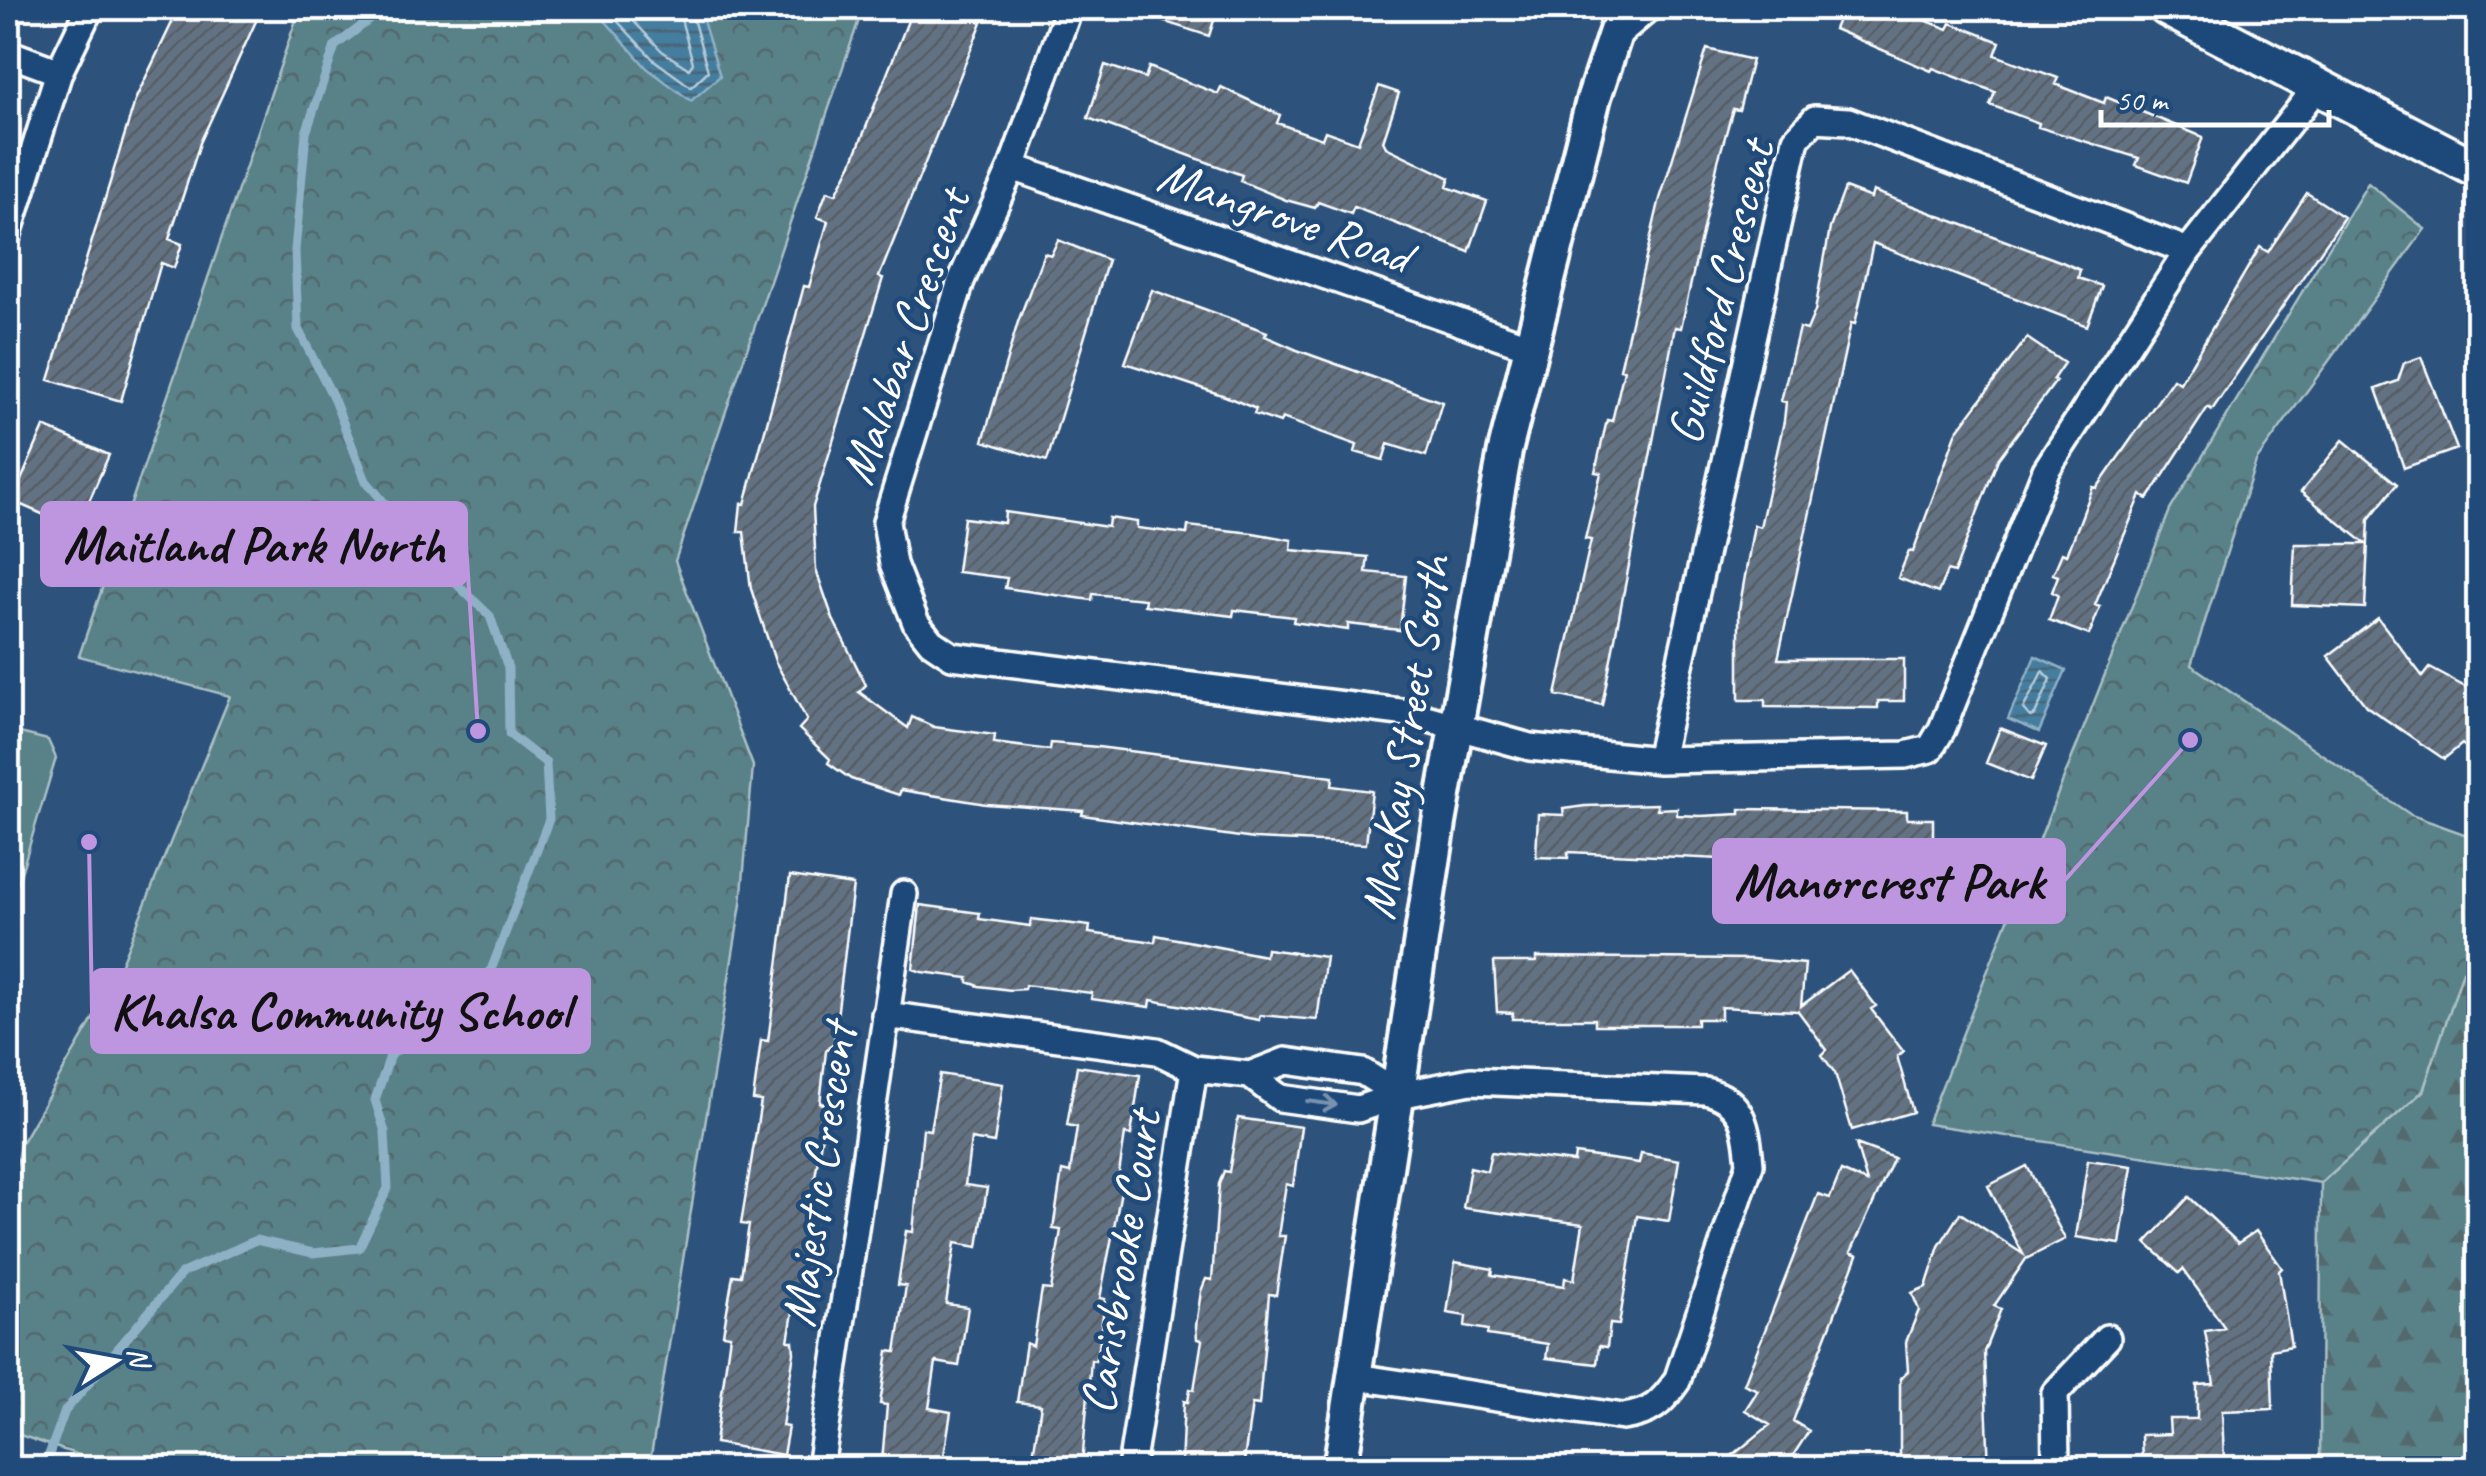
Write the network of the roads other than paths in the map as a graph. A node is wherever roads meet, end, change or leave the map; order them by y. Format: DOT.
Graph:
graph roads {
  1 [pos="90,8"];
  2 [pos="1069,8"];
  3 [pos="1643,8"];
  4 [pos="2167,8"];
  5 [pos="1612,19"];
  6 [pos="8,52"];
  7 [pos="59,72"];
  8 [pos="2317,87"];
  9 [pos="1012,167"];
  10 [pos="2478,170"];
  11 [pos="8,234"];
  12 [pos="2188,251"];
  13 [pos="1528,346"];
  14 [pos="1455,726"];
  15 [pos="1659,760"];
  16 [pos="904,894"];
  17 [pos="886,1015"];
  18 [pos="1194,1069"];
  19 [pos="1250,1075"];
  20 [pos="1398,1094"];
  21 [pos="2106,1338"];
  22 [pos="1356,1377"];
  23 [pos="820,1468"];
  24 [pos="1132,1468"];
  25 [pos="1340,1468"];
  26 [pos="2056,1468"];
  1 -- 7 [label="street"];
  2 -- 9 [label="street, Malabar Crescent"];
  3 -- 5 [label="street, MacKay Street South"];
  4 -- 8 [label="main road"];
  5 -- 13 [label="street, MacKay Street South"];
  6 -- 7 [label="street"];
  7 -- 11 [label="street"];
  8 -- 10 [label="main road"];
  8 -- 12 [label="street"];
  9 -- 13 [label="street, Mangrove Road"];
  9 -- 14 [label="street, Malabar Crescent"];
  12 -- 15 [label="street"];
  12 -- 15 [label="street, Guildford Crescent"];
  13 -- 14 [label="street, MacKay Street South"];
  14 -- 15 [label="street"];
  14 -- 20 [label="street, MacKay Street South"];
  16 -- 17 [label="street, Majestic Crescent"];
  17 -- 18 [label="street, Carisbrooke Court"];
  17 -- 23 [label="street, Majestic Crescent"];
  18 -- 19 [label="street, Carisbrooke Court"];
  18 -- 24 [label="street, Carisbrooke Court"];
  19 -- 20 [label="street, Carisbrooke Court"];
  19 -- 20 [label="street, Carisbrooke Court, one-way"];
  20 -- 22 [label="street, MacKay Street South"];
  20 -- 22 [label="street"];
  21 -- 26 [label="street"];
  22 -- 25 [label="street, MacKay Street South"];
}
